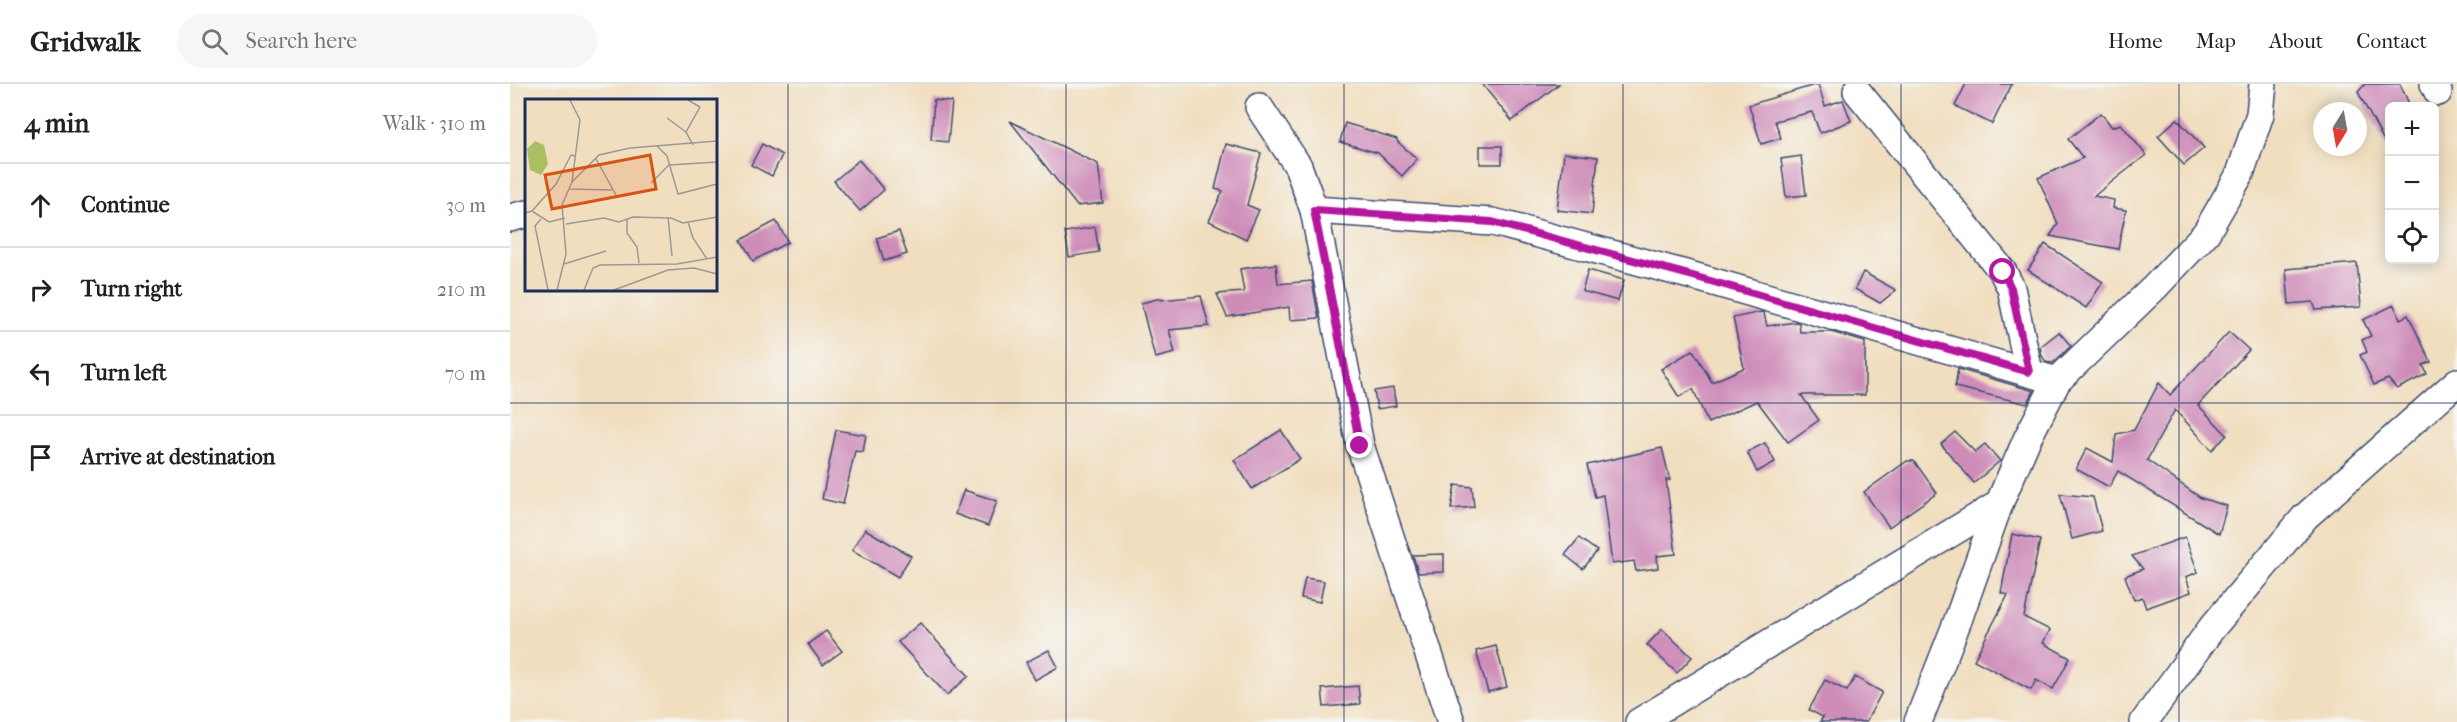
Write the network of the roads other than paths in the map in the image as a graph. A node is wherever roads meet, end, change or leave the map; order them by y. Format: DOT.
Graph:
graph roads {
  1 [pos="2263,84"];
  2 [pos="1857,91"];
  3 [pos="1259,107"];
  4 [pos="1314,210"];
  5 [pos="525,214"];
  6 [pos="510,218"];
  7 [pos="2029,372"];
  8 [pos="2057,381"];
  9 [pos="2457,382"];
  10 [pos="1999,504"];
  11 [pos="1451,722"];
  12 [pos="1639,722"];
  13 [pos="1918,722"];
  14 [pos="2144,722"];
  1 -- 8 [label="street"];
  2 -- 7 [label="street"];
  3 -- 4 [label="street"];
  4 -- 7 [label="street"];
  4 -- 11 [label="street"];
  5 -- 6 [label="street"];
  7 -- 8 [label="street"];
  8 -- 10 [label="street"];
  9 -- 14 [label="street"];
  10 -- 12 [label="street"];
  10 -- 13 [label="street"];
}
